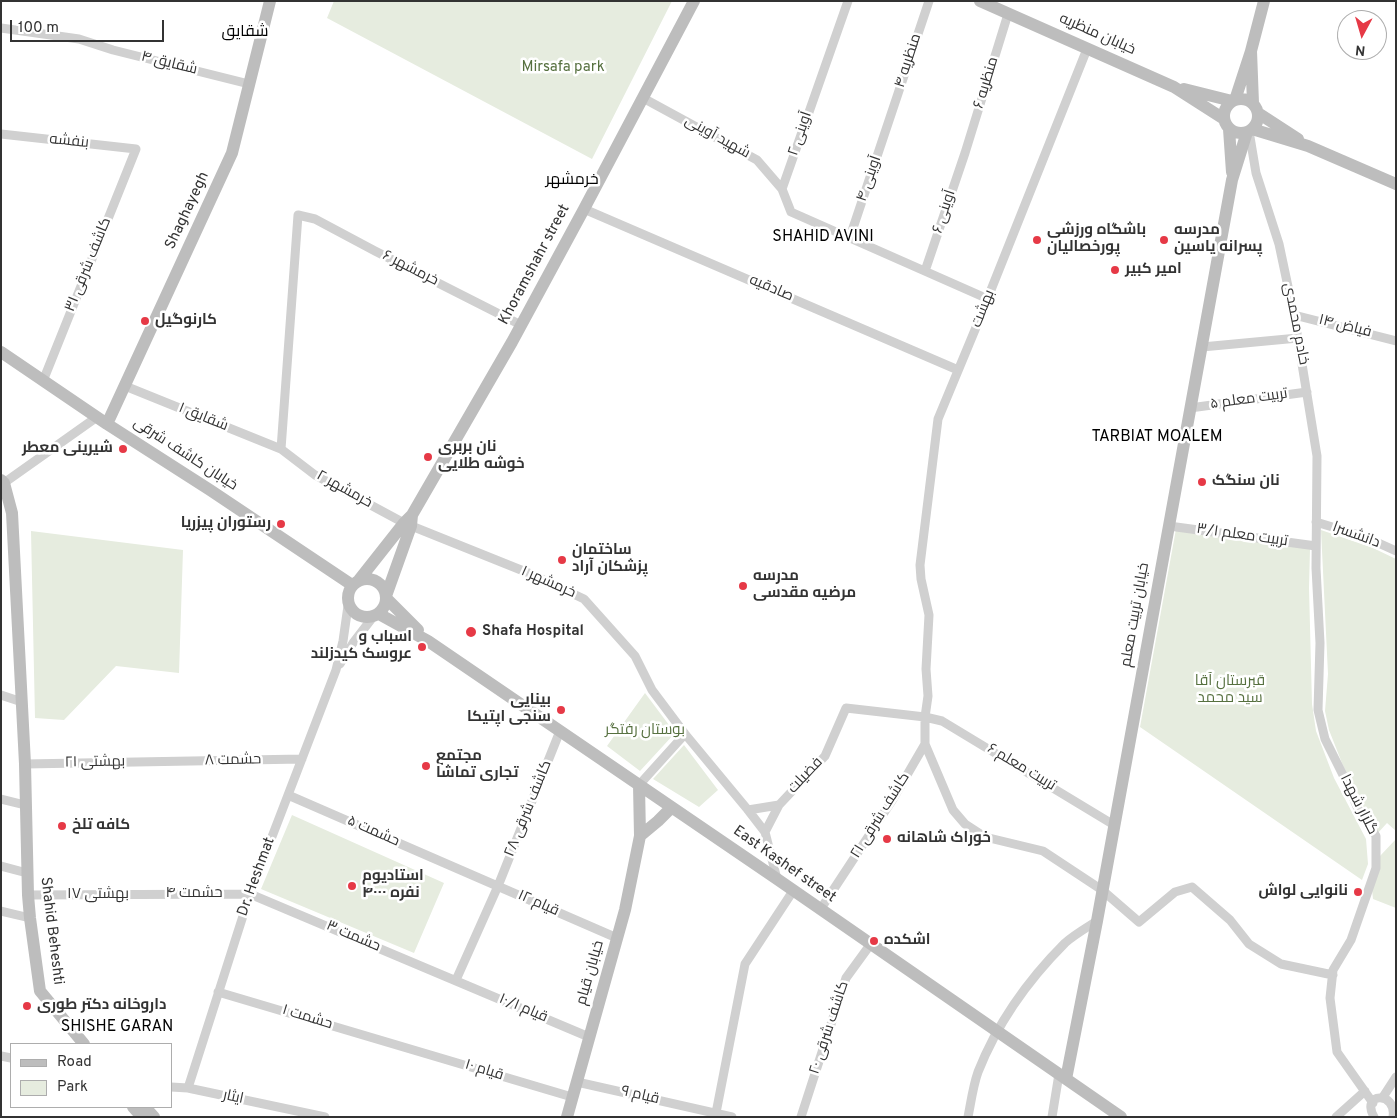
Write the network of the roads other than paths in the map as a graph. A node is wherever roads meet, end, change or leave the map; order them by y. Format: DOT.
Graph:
graph roads {
  1 [pos="270,1"];
  2 [pos="694,1"];
  3 [pos="848,1"];
  4 [pos="929,1"];
  5 [pos="980,1"];
  6 [pos="1264,1"];
  7 [pos="1008,14"];
  8 [pos="1,28"];
  9 [pos="1088,49"];
  10 [pos="1251,51"];
  11 [pos="249,84"];
  12 [pos="1174,87"];
  13 [pos="643,98"];
  14 [pos="1234,100"];
  15 [pos="1255,108"];
  16 [pos="889,121"];
  17 [pos="1226,124"];
  18 [pos="1249,131"];
  19 [pos="1,134"];
  20 [pos="1308,146"];
  21 [pos="136,149"];
  22 [pos="965,153"];
  23 [pos="1232,180"];
  24 [pos="1396,184"];
  25 [pos="782,189"];
  26 [pos="584,209"];
  27 [pos="850,237"];
  28 [pos="925,271"];
  29 [pos="988,299"];
  30 [pos="1294,314"];
  31 [pos="521,325"];
  32 [pos="1298,338"];
  33 [pos="1396,340"];
  34 [pos="1202,347"];
  35 [pos="1,352"];
  36 [pos="958,370"];
  37 [pos="43,381"];
  38 [pos="125,386"];
  39 [pos="1307,392"];
  40 [pos="1190,408"];
  41 [pos="102,420"];
  42 [pos="281,449"];
  43 [pos="2,483"];
  44 [pos="7,512"];
  45 [pos="409,521"];
  46 [pos="1316,522"];
  47 [pos="1169,526"];
  48 [pos="1316,546"];
  49 [pos="1396,551"];
  50 [pos="355,583"];
  51 [pos="386,597"];
  52 [pos="348,606"];
  53 [pos="376,615"];
  54 [pos="428,641"];
  55 [pos="336,670"];
  56 [pos="1,695"];
  57 [pos="22,702"];
  58 [pos="925,716"];
  59 [pos="560,731"];
  60 [pos="685,734"];
  61 [pos="925,744"];
  62 [pos="302,759"];
  63 [pos="164,762"];
  64 [pos="25,764"];
  65 [pos="639,785"];
  66 [pos="288,795"];
  67 [pos="1,799"];
  68 [pos="25,805"];
  69 [pos="779,805"];
  70 [pos="671,808"];
  71 [pos="748,810"];
  72 [pos="1114,825"];
  73 [pos="765,832"];
  74 [pos="640,836"];
  75 [pos="1,866"];
  76 [pos="458,869"];
  77 [pos="27,873"];
  78 [pos="777,880"];
  79 [pos="498,886"];
  80 [pos="1102,890"];
  81 [pos="793,891"];
  82 [pos="139,894"];
  83 [pos="250,894"];
  84 [pos="28,895"];
  85 [pos="820,910"];
  86 [pos="1,911"];
  87 [pos="30,918"];
  88 [pos="1097,922"];
  89 [pos="617,938"];
  90 [pos="870,945"];
  91 [pos="1332,975"];
  92 [pos="456,980"];
  93 [pos="218,992"];
  94 [pos="997,1032"];
  95 [pos="589,1037"];
  96 [pos="83,1043"];
  97 [pos="396,1045"];
  98 [pos="1058,1074"];
  99 [pos="1396,1077"];
  100 [pos="577,1082"];
  101 [pos="172,1087"];
  102 [pos="188,1088"];
  103 [pos="1364,1091"];
  104 [pos="572,1097"];
  105 [pos="1383,1097"];
  106 [pos="1373,1103"];
  107 [pos="1396,1110"];
  108 [pos="716,1113"];
  109 [pos="325,1117"];
  110 [pos="567,1117"];
  111 [pos="732,1117"];
  112 [pos="801,1117"];
  113 [pos="968,1117"];
  114 [pos="1052,1117"];
  115 [pos="1121,1117"];
  116 [pos="1336,1117"];
  117 [pos="1374,1117"];
  118 [pos="1393,1117"];
  1 -- 11 [label="main road, Shaghayegh"];
  2 -- 13 [label="main road, Khoramshahr street"];
  3 -- 25 [label="street, آوینی ۲"];
  4 -- 16 [label="street, منظریه ۴"];
  5 -- 7 [label="main road, خیابان منظریه"];
  6 -- 10 [label="main road"];
  7 -- 9 [label="main road, خیابان منظریه"];
  7 -- 22 [label="street, منظریه ۶"];
  8 -- 11 [label="street, شقایق ۴"];
  9 -- 12 [label="main road, خیابان منظریه"];
  9 -- 29 [label="street, بهشت"];
  10 -- 14 [label="main road"];
  10 -- 15 [label="main road"];
  11 -- 38 [label="main road, Shaghayegh"];
  12 -- 14 [label="main road"];
  12 -- 17 [label="main road"];
  13 -- 25 [label="street, شهید آوینی"];
  13 -- 26 [label="main road, Khoramshahr street"];
  14 -- 15 [label="main road"];
  14 -- 17 [label="main road"];
  15 -- 18 [label="main road"];
  15 -- 20 [label="main road"];
  16 -- 27 [label="street, آوینی ۴"];
  17 -- 18 [label="main road"];
  17 -- 23 [label="main road"];
  18 -- 20 [label="main road"];
  18 -- 23 [label="main road"];
  18 -- 30 [label="street, خادم محمدی"];
  19 -- 21 [label="street, بنفشه"];
  20 -- 24 [label="main road"];
  21 -- 37 [label="street, کاشف شرقی ۳۱"];
  22 -- 28 [label="street, آوینی ۶"];
  23 -- 34 [label="main road, خیابان تربیت معلم"];
  25 -- 27 [label="street, شهید آوینی"];
  26 -- 31 [label="main road, Khoramshahr street"];
  26 -- 36 [label="street, صادقیه"];
  27 -- 28 [label="street, شهید آوینی"];
  28 -- 29 [label="street, شهید آوینی"];
  29 -- 36 [label="street, بهشت"];
  30 -- 32 [label="street, خادم محمدی"];
  30 -- 33 [label="street, فیاض ۱۴"];
  31 -- 42 [label="street, خرمشهر ۶"];
  31 -- 45 [label="main road, Khoramshahr street"];
  32 -- 34 [label="street"];
  32 -- 39 [label="street, خادم محمدی"];
  34 -- 40 [label="main road, خیابان تربیت معلم"];
  35 -- 37 [label="main road, خیابان کاشف شرقی"];
  36 -- 58 [label="street, بهشت"];
  37 -- 41 [label="main road, خیابان کاشف شرقی"];
  38 -- 41 [label="main road, Shaghayegh"];
  38 -- 42 [label="street, شقایق ۱"];
  39 -- 40 [label="street, تربیت معلم ۵"];
  39 -- 46 [label="street, خادم محمدی"];
  40 -- 47 [label="main road, خیابان تربیت معلم"];
  41 -- 43 [label="street"];
  41 -- 50 [label="main road, خیابان کاشف شرقی"];
  42 -- 45 [label="street, خرمشهر ۲"];
  43 -- 44 [label="main road, Shahid Beheshti"];
  44 -- 57 [label="main road, Shahid Beheshti"];
  45 -- 50 [label="main road"];
  45 -- 51 [label="main road"];
  45 -- 60 [label="street, خرمشهر ۱"];
  46 -- 48 [label="street, گلزار شهدا"];
  46 -- 49 [label="street, دانشسرا"];
  47 -- 48 [label="street, تربیت معلم ۳/۱"];
  47 -- 72 [label="main road, خیابان تربیت معلم"];
  48 -- 91 [label="street, گلزار شهدا"];
  50 -- 51 [label="main road"];
  50 -- 52 [label="main road"];
  51 -- 53 [label="main road"];
  51 -- 54 [label="main road"];
  52 -- 53 [label="main road"];
  52 -- 55 [label="street"];
  53 -- 54 [label="main road"];
  53 -- 55 [label="street"];
  54 -- 59 [label="main road, East Kashef street"];
  55 -- 62 [label="street, Dr. Heshmat"];
  56 -- 57 [label="street"];
  57 -- 64 [label="main road, Shahid Beheshti"];
  58 -- 61 [label="street"];
  58 -- 69 [label="street, فضیلت"];
  58 -- 72 [label="street, تربیت معلم ۶"];
  59 -- 65 [label="main road, East Kashef street"];
  59 -- 79 [label="street, کاشف شرقی ۲۸"];
  60 -- 65 [label="street"];
  60 -- 71 [label="street"];
  61 -- 80 [label="street"];
  61 -- 85 [label="street, کاشف شرقی ۲۱"];
  62 -- 63 [label="street, حشمت ۸"];
  62 -- 66 [label="street, Dr. Heshmat"];
  63 -- 64 [label="street, بهشتی ۲۱"];
  64 -- 68 [label="main road, Shahid Beheshti"];
  65 -- 70 [label="main road, East Kashef street"];
  65 -- 74 [label="main road, خیابان قیام"];
  66 -- 76 [label="street, حشمت ۵"];
  66 -- 83 [label="street, Dr. Heshmat"];
  67 -- 68 [label="street"];
  68 -- 77 [label="main road, Shahid Beheshti"];
  69 -- 71 [label="street"];
  69 -- 73 [label="street, فضیلت"];
  70 -- 74 [label="main road"];
  70 -- 78 [label="main road, East Kashef street"];
  71 -- 73 [label="street"];
  72 -- 80 [label="main road, خیابان تربیت معلم"];
  73 -- 78 [label="street"];
  74 -- 89 [label="main road, خیابان قیام"];
  75 -- 77 [label="street"];
  76 -- 79 [label="street, قیام ۱۲"];
  77 -- 84 [label="main road, Shahid Beheshti"];
  78 -- 81 [label="main road, East Kashef street"];
  79 -- 89 [label="street, قیام ۱۲"];
  79 -- 92 [label="street, کاشف شرقی ۲۸"];
  80 -- 88 [label="main road, خیابان تربیت معلم"];
  80 -- 91 [label="street"];
  81 -- 85 [label="main road, East Kashef street"];
  81 -- 108 [label="street"];
  82 -- 83 [label="street, حشمت ۴"];
  82 -- 84 [label="street, بهشتی ۱۷"];
  83 -- 92 [label="street, حشمت ۳"];
  83 -- 93 [label="street, Dr. Heshmat"];
  84 -- 87 [label="main road, Shahid Beheshti"];
  85 -- 90 [label="main road, East Kashef street"];
  86 -- 87 [label="street"];
  87 -- 96 [label="main road, Shahid Beheshti"];
  88 -- 94 [label="street"];
  88 -- 98 [label="main road, خیابان تربیت معلم"];
  89 -- 95 [label="main road, خیابان قیام"];
  90 -- 94 [label="main road, East Kashef street"];
  90 -- 112 [label="street, کاشف شرقی ۲۰"];
  91 -- 103 [label="street, گلزار شهدا"];
  92 -- 95 [label="street, قیام ۱۰/۱"];
  93 -- 97 [label="street, حشمت ۱"];
  93 -- 102 [label="street, Dr. Heshmat"];
  94 -- 98 [label="main road, East Kashef street"];
  94 -- 113 [label="street"];
  95 -- 100 [label="main road, خیابان قیام"];
  97 -- 104 [label="street, قیام ۱۰"];
  98 -- 114 [label="street"];
  98 -- 115 [label="main road, East Kashef street"];
  99 -- 105 [label="street"];
  100 -- 104 [label="main road, خیابان قیام"];
  100 -- 108 [label="street, قیام ۹"];
  101 -- 102 [label="street, ایثار"];
  102 -- 109 [label="street, ایثار"];
  103 -- 106 [label="street, گلزار شهدا"];
  103 -- 116 [label="street"];
  104 -- 110 [label="main road, خیابان قیام"];
  105 -- 106 [label="street"];
  105 -- 107 [label="street"];
  106 -- 117 [label="street"];
  107 -- 118 [label="street"];
  108 -- 111 [label="street, قیام ۹"];
}
